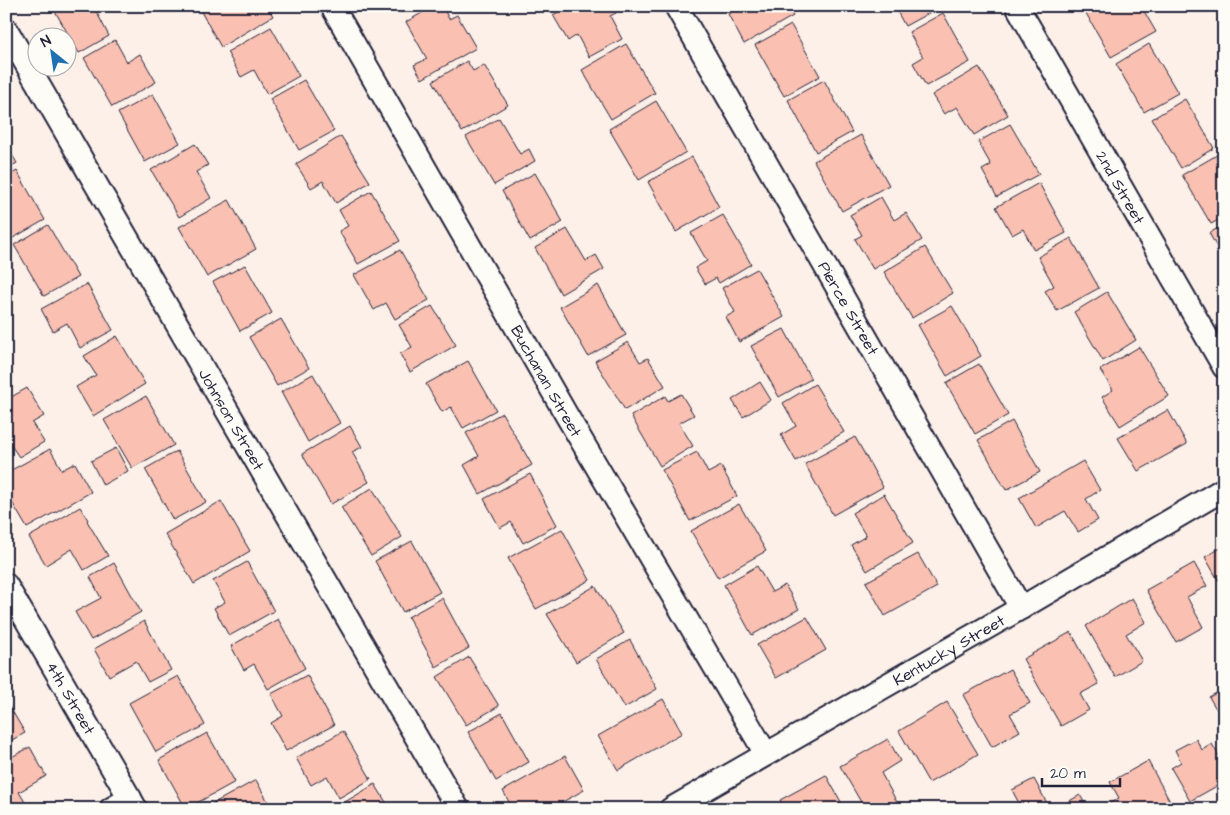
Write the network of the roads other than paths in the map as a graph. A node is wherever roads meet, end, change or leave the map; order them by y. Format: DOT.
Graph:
graph roads {
  1 [pos="332,6"];
  2 [pos="676,6"];
  3 [pos="1017,6"];
  4 [pos="6,29"];
  5 [pos="1224,368"];
  6 [pos="1224,489"];
  7 [pos="6,585"];
  8 [pos="1020,608"];
  9 [pos="766,754"];
  10 [pos="133,803"];
  11 [pos="111,809"];
  12 [pos="458,809"];
  13 [pos="671,809"];
  1 -- 9 [label="street, Buchanan Street"];
  2 -- 8 [label="street, Pierce Street"];
  3 -- 5 [label="street, 2nd Street"];
  4 -- 12 [label="street, Johnson Street"];
  6 -- 8 [label="street, Kentucky Street"];
  7 -- 10 [label="street, 4th Street"];
  8 -- 9 [label="street, Kentucky Street"];
  9 -- 13 [label="street, Kentucky Street"];
  10 -- 11 [label="street"];
}
